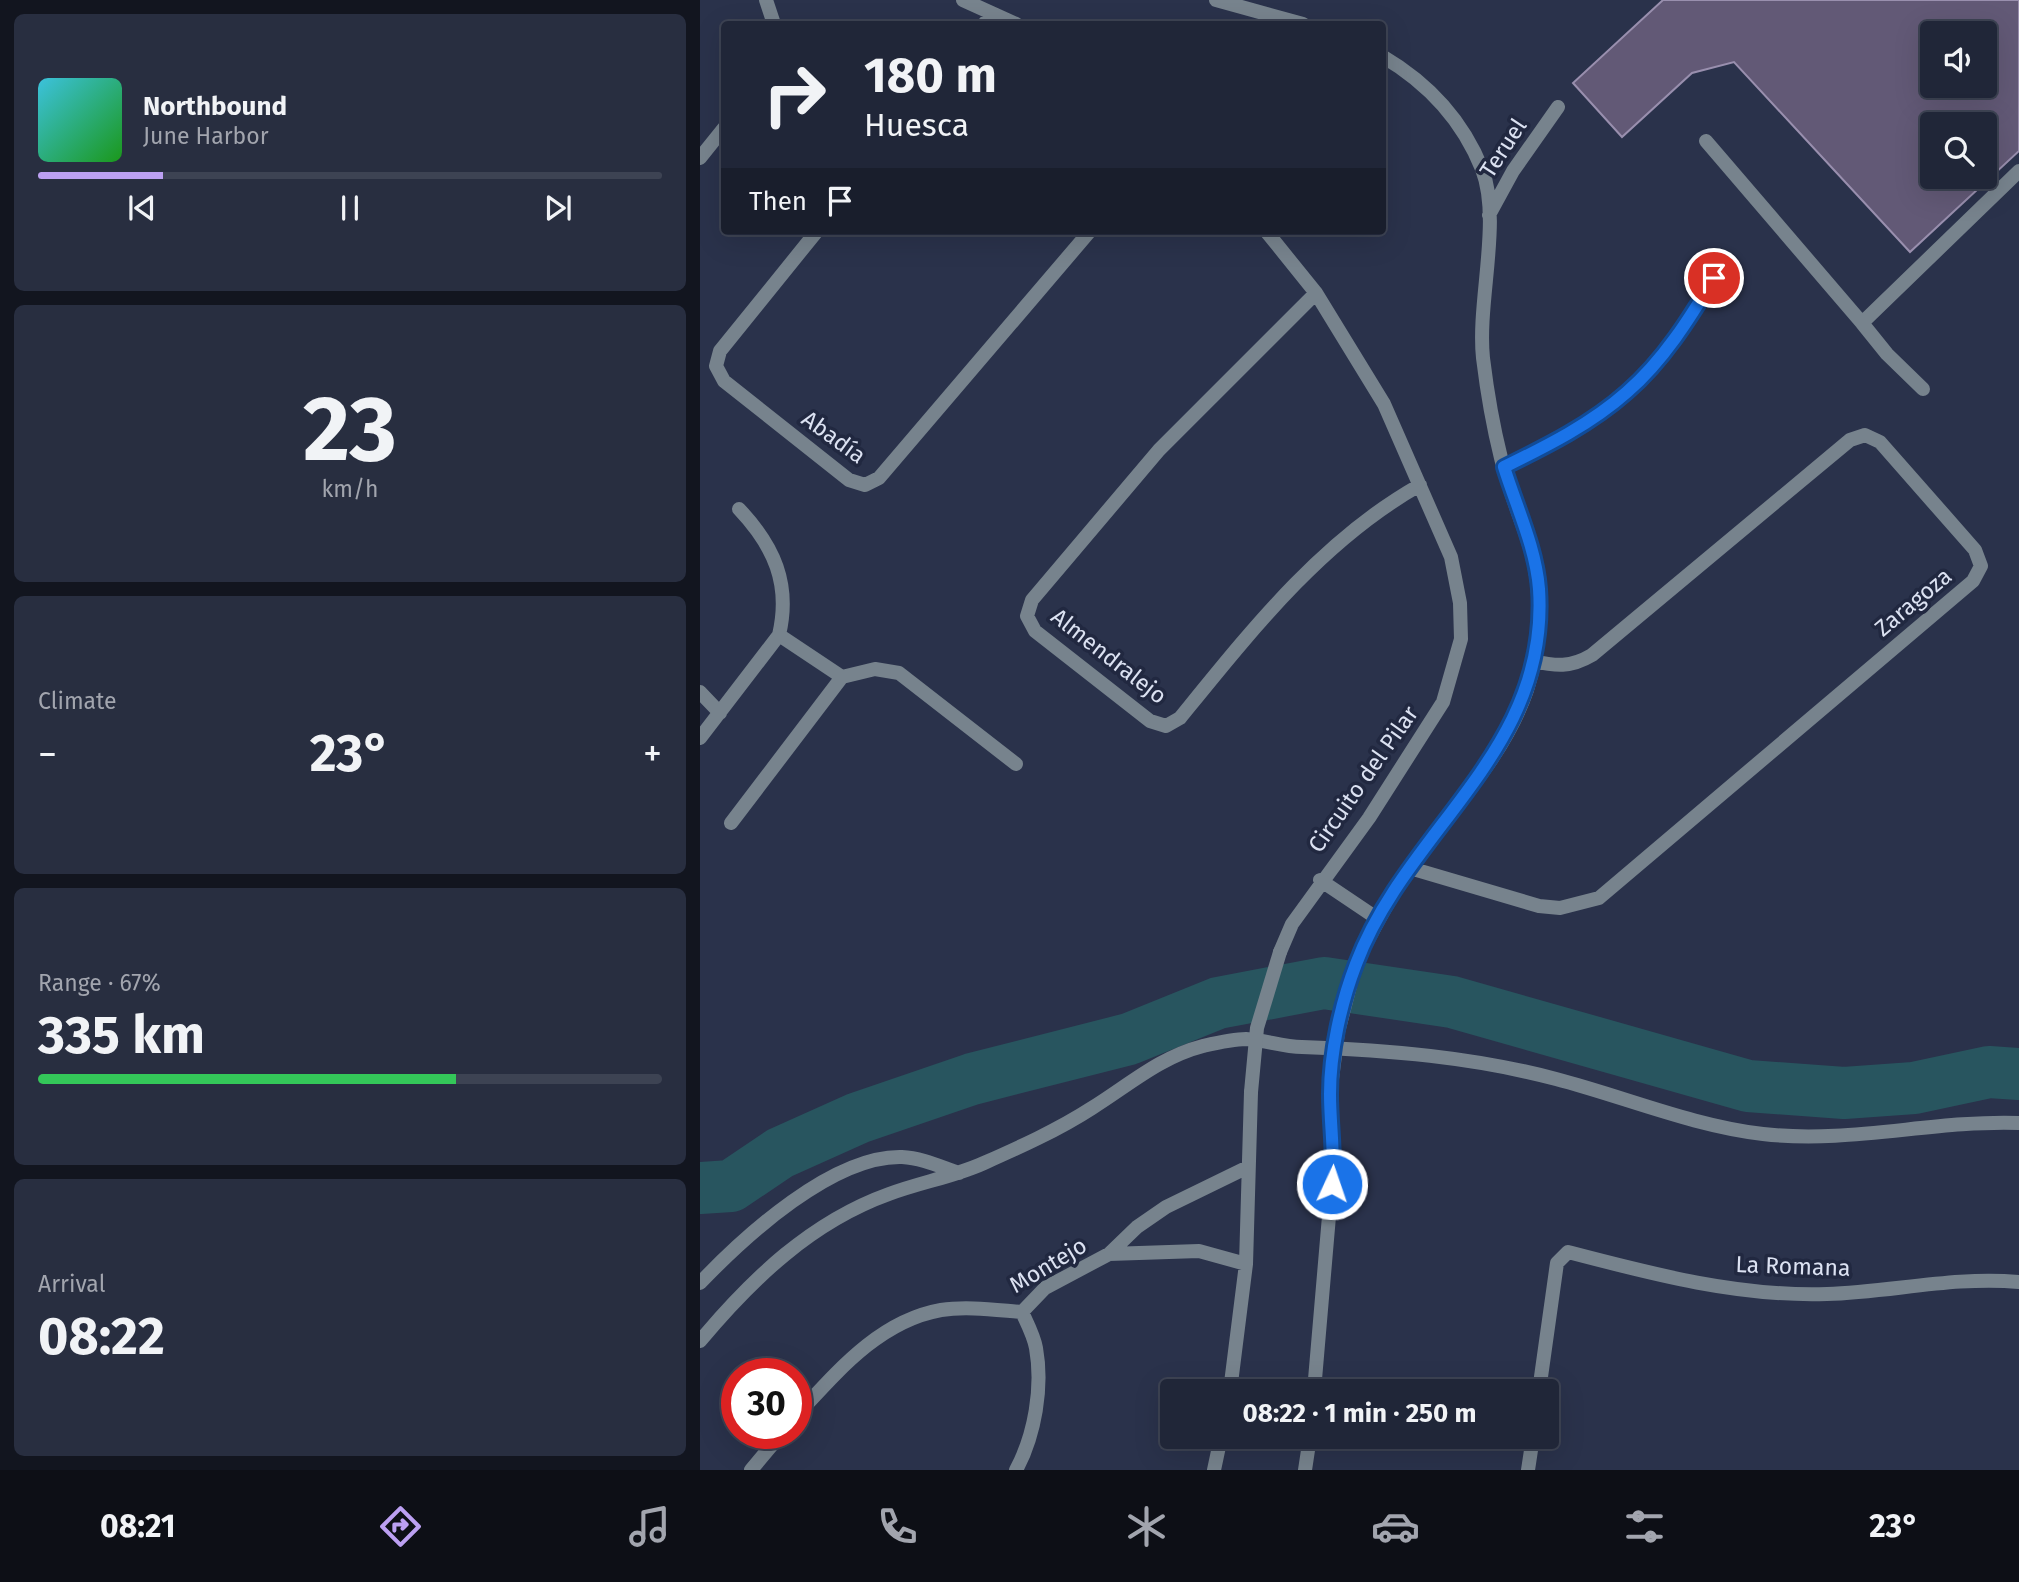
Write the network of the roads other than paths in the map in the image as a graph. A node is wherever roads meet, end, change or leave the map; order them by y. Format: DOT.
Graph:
graph roads {
  1 [pos="766,0"];
  2 [pos="963,0"];
  3 [pos="1216,0"];
  4 [pos="988,19"];
  5 [pos="773,21"];
  6 [pos="1292,21"];
  7 [pos="1386,59"];
  8 [pos="1558,107"];
  9 [pos="721,132"];
  10 [pos="1706,141"];
  11 [pos="700,158"];
  12 [pos="2019,171"];
  13 [pos="1489,215"];
  14 [pos="814,235"];
  15 [pos="1087,235"];
  16 [pos="1269,235"];
  17 [pos="1714,278"];
  18 [pos="1316,293"];
  19 [pos="1862,323"];
  20 [pos="1923,390"];
  21 [pos="1504,467"];
  22 [pos="1420,485"];
  23 [pos="739,509"];
  24 [pos="779,635"];
  25 [pos="1532,662"];
  26 [pos="842,677"];
  27 [pos="700,692"];
  28 [pos="720,713"];
  29 [pos="700,738"];
  30 [pos="1016,764"];
  31 [pos="731,823"];
  32 [pos="1410,868"];
  33 [pos="1321,880"];
  34 [pos="1378,919"];
  35 [pos="2019,1123"];
  36 [pos="1248,1167"];
  37 [pos="961,1174"];
  38 [pos="1109,1254"];
  39 [pos="1246,1264"];
  40 [pos="2019,1282"];
  41 [pos="700,1283"];
  42 [pos="1022,1312"];
  43 [pos="700,1341"];
  44 [pos="1232,1379"];
  45 [pos="1315,1379"];
  46 [pos="1541,1379"];
  47 [pos="812,1399"];
  48 [pos="769,1449"];
  49 [pos="1219,1449"];
  50 [pos="1308,1449"];
  51 [pos="1531,1449"];
  52 [pos="751,1470"];
  53 [pos="1016,1470"];
  54 [pos="1214,1470"];
  55 [pos="1305,1470"];
  56 [pos="1528,1470"];
  1 -- 5 [label="street"];
  2 -- 4 [label="street"];
  3 -- 6 [label="street"];
  7 -- 13 [label="street"];
  8 -- 13 [label="street, Teruel"];
  9 -- 11 [label="street"];
  10 -- 19 [label="street"];
  12 -- 19 [label="street"];
  13 -- 21 [label="street"];
  14 -- 15 [label="street, Abadía"];
  16 -- 18 [label="street, Circuito del Pilar"];
  17 -- 21 [label="street"];
  18 -- 22 [label="street, Circuito del Pilar"];
  18 -- 22 [label="street, Almendralejo"];
  19 -- 20 [label="street"];
  21 -- 25 [label="street"];
  22 -- 33 [label="street, Circuito del Pilar"];
  23 -- 24 [label="street"];
  24 -- 26 [label="street"];
  24 -- 28 [label="street"];
  25 -- 32 [label="street"];
  25 -- 32 [label="street, Zaragoza"];
  26 -- 30 [label="street"];
  26 -- 31 [label="street"];
  27 -- 28 [label="street"];
  28 -- 29 [label="street"];
  32 -- 34 [label="street"];
  33 -- 34 [label="street"];
  33 -- 36 [label="street, Circuito del Pilar, bridge"];
  34 -- 45 [label="street, bridge"];
  35 -- 37 [label="street"];
  36 -- 38 [label="street, Montejo"];
  36 -- 39 [label="street, Circuito del Pilar"];
  37 -- 41 [label="street"];
  37 -- 43 [label="street"];
  38 -- 39 [label="street, Montejo"];
  38 -- 42 [label="street, Montejo"];
  39 -- 44 [label="street, Circuito del Pilar"];
  40 -- 46 [label="street, La Romana"];
  42 -- 47 [label="street, Montejo"];
  42 -- 53 [label="street"];
  48 -- 52 [label="street"];
  49 -- 54 [label="street"];
  50 -- 55 [label="street"];
  51 -- 56 [label="street"];
}
